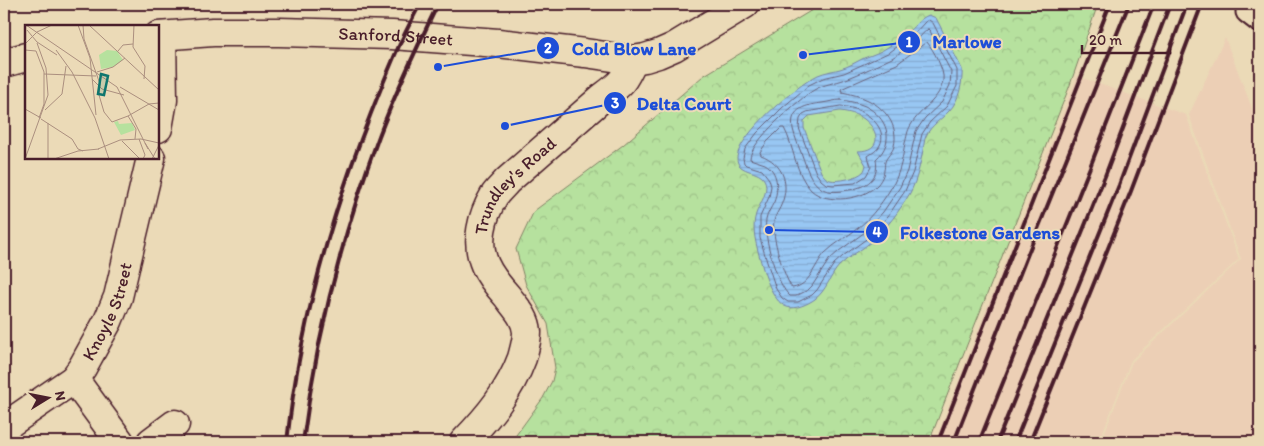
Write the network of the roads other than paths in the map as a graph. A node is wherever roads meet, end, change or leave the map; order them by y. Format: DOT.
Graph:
graph roads {
  1 [pos="745,4"];
  2 [pos="160,36"];
  3 [pos="25,57"];
  4 [pos="632,60"];
  5 [pos="4,63"];
  6 [pos="159,122"];
  7 [pos="151,159"];
  8 [pos="74,379"];
  9 [pos="175,424"];
  10 [pos="4,426"];
  11 [pos="120,442"];
  12 [pos="151,442"];
  13 [pos="464,442"];
  1 -- 4 [label="street"];
  2 -- 4 [label="street, Sanford Street"];
  2 -- 6 [label="street"];
  3 -- 5 [label="street"];
  4 -- 13 [label="street, Trundley's Road"];
  7 -- 8 [label="street, Knoyle Street"];
  8 -- 10 [label="street, Knoyle Street"];
  8 -- 11 [label="street"];
  9 -- 12 [label="street"];
}
